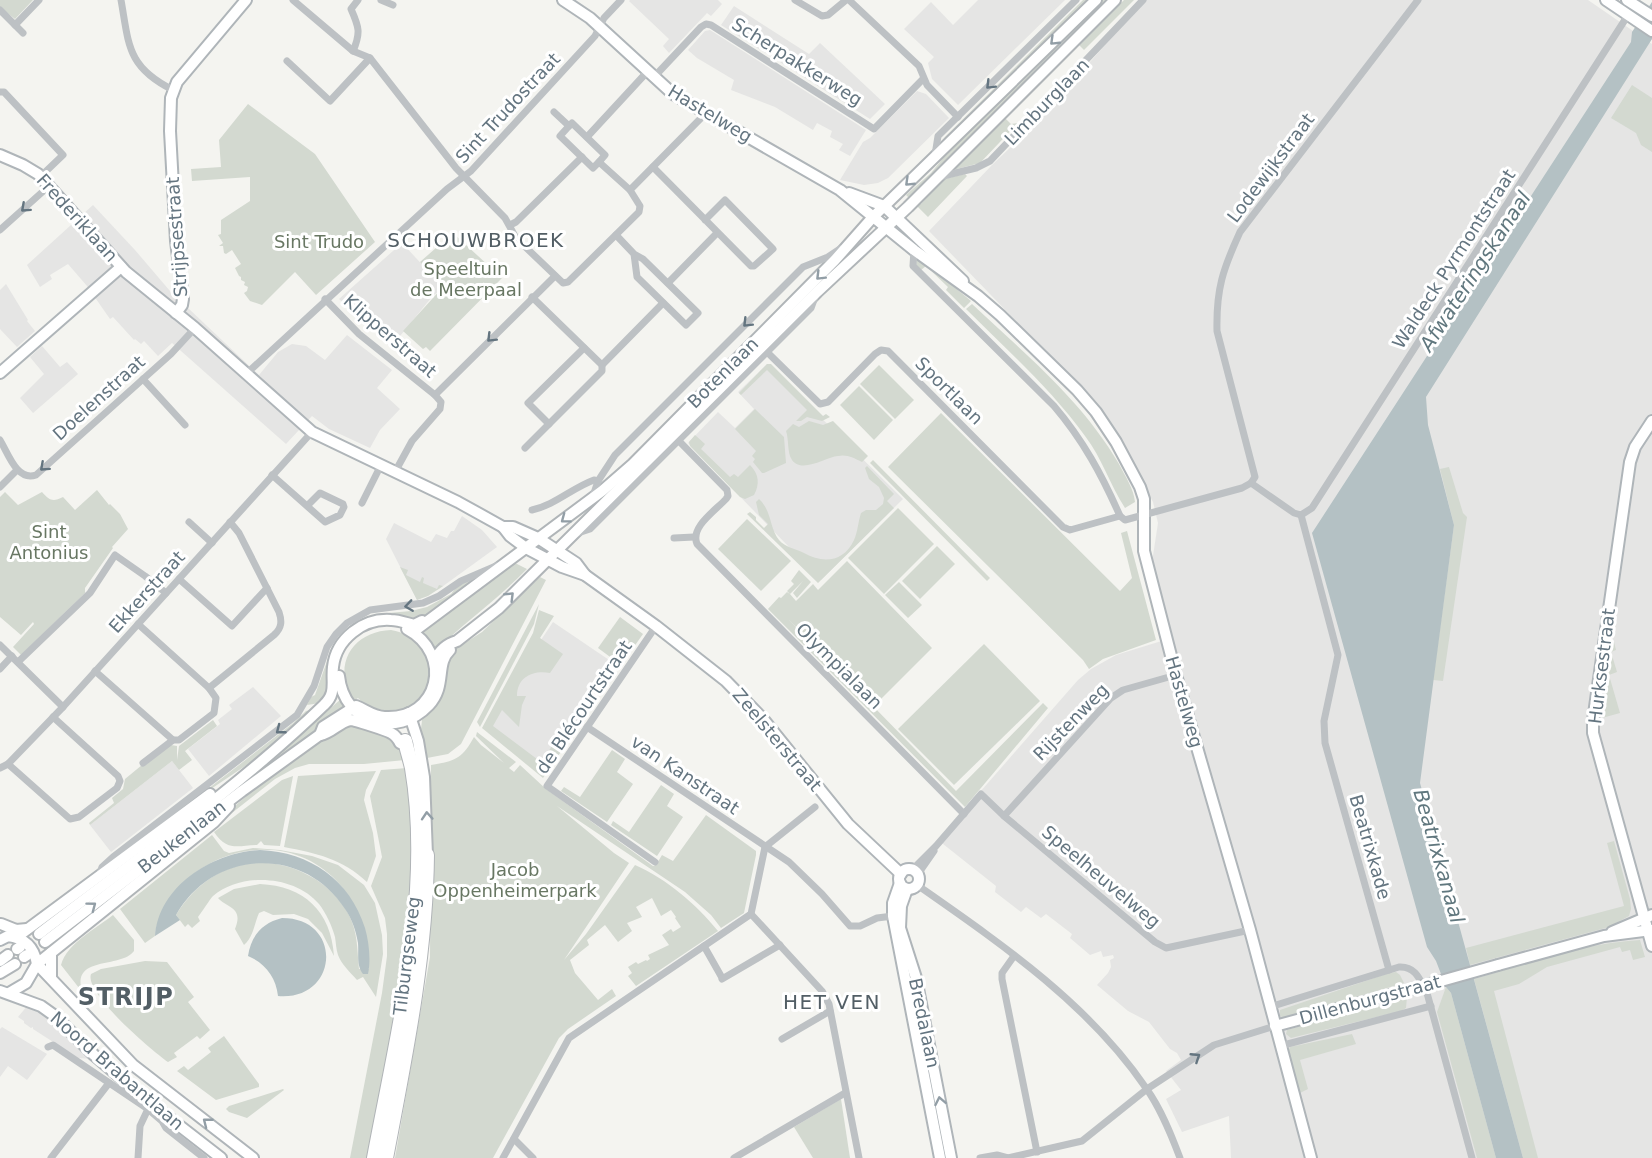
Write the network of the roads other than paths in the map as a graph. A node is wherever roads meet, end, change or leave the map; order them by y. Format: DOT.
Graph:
graph roads {
  1 [pos="39,0"];
  2 [pos="121,0"];
  3 [pos="246,0"];
  4 [pos="293,0"];
  5 [pos="358,0"];
  6 [pos="381,0"];
  7 [pos="563,0"];
  8 [pos="621,0"];
  9 [pos="795,0"];
  10 [pos="847,0"];
  11 [pos="1076,0"];
  12 [pos="1096,0"];
  13 [pos="1115,0"];
  14 [pos="1143,0"];
  15 [pos="1418,0"];
  16 [pos="1606,0"];
  17 [pos="1629,1"];
  18 [pos="393,5"];
  19 [pos="0,10"];
  20 [pos="1648,13"];
  21 [pos="1632,18"];
  22 [pos="15,25"];
  23 [pos="600,27"];
  24 [pos="1652,31"];
  25 [pos="23,33"];
  26 [pos="353,51"];
  27 [pos="370,58"];
  28 [pos="287,61"];
  29 [pos="651,74"];
  30 [pos="923,79"];
  31 [pos="173,90"];
  32 [pos="0,92"];
  33 [pos="554,112"];
  34 [pos="706,114"];
  35 [pos="958,117"];
  36 [pos="569,126"];
  37 [pos="587,137"];
  38 [pos="0,155"];
  39 [pos="582,157"];
  40 [pos="935,157"];
  41 [pos="599,162"];
  42 [pos="653,167"];
  43 [pos="40,177"];
  44 [pos="465,177"];
  45 [pos="935,178"];
  46 [pos="49,186"];
  47 [pos="630,190"];
  48 [pos="840,190"];
  49 [pos="884,206"];
  50 [pos="873,217"];
  51 [pos="897,218"];
  52 [pos="705,220"];
  53 [pos="510,225"];
  54 [pos="886,228"];
  55 [pos="0,230"];
  56 [pos="717,232"];
  57 [pos="616,235"];
  58 [pos="850,242"];
  59 [pos="914,250"];
  60 [pos="634,254"];
  61 [pos="121,267"];
  62 [pos="555,276"];
  63 [pos="668,283"];
  64 [pos="817,292"];
  65 [pos="978,296"];
  66 [pos="532,297"];
  67 [pos="325,299"];
  68 [pos="663,303"];
  69 [pos="176,313"];
  70 [pos="195,328"];
  71 [pos="584,348"];
  72 [pos="767,352"];
  73 [pos="602,365"];
  74 [pos="0,373"];
  75 [pos="246,374"];
  76 [pos="143,379"];
  77 [pos="435,395"];
  78 [pos="1652,422"];
  79 [pos="549,424"];
  80 [pos="185,425"];
  81 [pos="312,432"];
  82 [pos="0,440"];
  83 [pos="678,440"];
  84 [pos="525,448"];
  85 [pos="381,465"];
  86 [pos="17,470"];
  87 [pos="395,472"];
  88 [pos="272,475"];
  89 [pos="598,481"];
  90 [pos="1251,483"];
  91 [pos="0,487"];
  92 [pos="592,499"];
  93 [pos="362,503"];
  94 [pos="307,506"];
  95 [pos="532,510"];
  96 [pos="1145,515"];
  97 [pos="1301,515"];
  98 [pos="1122,518"];
  99 [pos="189,522"];
  100 [pos="230,522"];
  101 [pos="503,526"];
  102 [pos="572,534"];
  103 [pos="694,537"];
  104 [pos="538,538"];
  105 [pos="674,538"];
  106 [pos="212,543"];
  107 [pos="526,548"];
  108 [pos="557,550"];
  109 [pos="548,559"];
  110 [pos="505,563"];
  111 [pos="585,575"];
  112 [pos="179,579"];
  113 [pos="267,588"];
  114 [pos="165,593"];
  115 [pos="435,614"];
  116 [pos="138,624"];
  117 [pos="656,626"];
  118 [pos="413,632"];
  119 [pos="1,647"];
  120 [pos="12,657"];
  121 [pos="439,660"];
  122 [pos="18,662"];
  123 [pos="0,669"];
  124 [pos="95,671"];
  125 [pos="1176,675"];
  126 [pos="209,688"];
  127 [pos="342,693"];
  128 [pos="324,705"];
  129 [pos="63,707"];
  130 [pos="302,710"];
  131 [pos="352,713"];
  132 [pos="412,716"];
  133 [pos="53,717"];
  134 [pos="301,727"];
  135 [pos="587,727"];
  136 [pos="400,739"];
  137 [pos="173,740"];
  138 [pos="143,763"];
  139 [pos="8,764"];
  140 [pos="0,768"];
  141 [pos="230,786"];
  142 [pos="242,790"];
  143 [pos="815,807"];
  144 [pos="964,814"];
  145 [pos="1004,816"];
  146 [pos="765,847"];
  147 [pos="427,855"];
  148 [pos="654,862"];
  149 [pos="98,878"];
  150 [pos="909,879"];
  151 [pos="751,914"];
  152 [pos="893,916"];
  153 [pos="1648,916"];
  154 [pos="1,923"];
  155 [pos="28,929"];
  156 [pos="1250,930"];
  157 [pos="1650,931"];
  158 [pos="1604,936"];
  159 [pos="0,940"];
  160 [pos="780,945"];
  161 [pos="704,946"];
  162 [pos="1652,946"];
  163 [pos="16,953"];
  164 [pos="51,953"];
  165 [pos="1014,956"];
  166 [pos="37,963"];
  167 [pos="1389,970"];
  168 [pos="0,973"];
  169 [pos="51,977"];
  170 [pos="911,980"];
  171 [pos="4,992"];
  172 [pos="1431,1006"];
  173 [pos="1270,1007"];
  174 [pos="830,1011"];
  175 [pos="1275,1026"];
  176 [pos="782,1039"];
  177 [pos="1280,1046"];
  178 [pos="48,1047"];
  179 [pos="110,1083"];
  180 [pos="1147,1089"];
  181 [pos="845,1093"];
  182 [pos="148,1109"];
  183 [pos="514,1139"];
  184 [pos="1037,1152"];
  185 [pos="51,1158"];
  186 [pos="138,1158"];
  187 [pos="204,1158"];
  188 [pos="221,1158"];
  189 [pos="253,1158"];
  190 [pos="374,1158"];
  191 [pos="386,1158"];
  192 [pos="504,1158"];
  193 [pos="532,1158"];
  194 [pos="734,1158"];
  195 [pos="859,1158"];
  196 [pos="940,1158"];
  197 [pos="951,1158"];
  198 [pos="980,1158"];
  199 [pos="1180,1158"];
  200 [pos="1311,1158"];
  201 [pos="1472,1158"];
  1 -- 22 [label="street"];
  2 -- 31 [label="street"];
  3 -- 31 [label="street"];
  4 -- 26 [label="street"];
  5 -- 26 [label="street"];
  6 -- 18 [label="street"];
  7 -- 23 [label="street, Hastelweg"];
  8 -- 23 [label="street, Sint Trudostraat"];
  9 -- 10 [label="street"];
  10 -- 30 [label="street"];
  11 -- 35 [label="street, Limburglaan, one-way"];
  12 -- 40 [label="street, Limburglaan, one-way"];
  13 -- 45 [label="street, Limburglaan"];
  14 -- 45 [label="street, Limburglaan"];
  15 -- 90 [label="street, Lodewijkstraat"];
  16 -- 21 [label="street"];
  17 -- 20 [label="street"];
  19 -- 22 [label="street"];
  21 -- 24 [label="street"];
  21 -- 97 [label="street, Waldeck Pyrmontstraat"];
  22 -- 25 [label="street"];
  23 -- 29 [label="street, Hastelweg"];
  23 -- 44 [label="street, Sint Trudostraat"];
  26 -- 27 [label="street"];
  27 -- 28 [label="street"];
  27 -- 44 [label="street"];
  29 -- 30 [label="street, Scherpakkerweg"];
  29 -- 34 [label="street, Hastelweg"];
  29 -- 37 [label="street"];
  30 -- 35 [label="street"];
  31 -- 69 [label="street, Strijpsestraat"];
  32 -- 43 [label="street"];
  33 -- 36 [label="street"];
  34 -- 42 [label="street"];
  34 -- 48 [label="street, Hastelweg"];
  35 -- 40 [label="street, Limburglaan"];
  36 -- 37 [label="street"];
  36 -- 39 [label="street"];
  37 -- 41 [label="street"];
  38 -- 43 [label="street, Frederiklaan"];
  39 -- 41 [label="street"];
  39 -- 53 [label="street"];
  40 -- 49 [label="street, Limburglaan, one-way"];
  41 -- 47 [label="street"];
  42 -- 47 [label="street"];
  42 -- 52 [label="street"];
  43 -- 46 [label="street, Frederiklaan"];
  44 -- 53 [label="street"];
  44 -- 67 [label="street, Sint Trudostraat"];
  45 -- 51 [label="street, Limburglaan"];
  46 -- 55 [label="street, one-way"];
  46 -- 61 [label="street, Frederiklaan"];
  47 -- 57 [label="street"];
  48 -- 49 [label="street, Hastelweg"];
  48 -- 50 [label="street, Hastelweg"];
  49 -- 50 [label="street, Limburglaan"];
  49 -- 51 [label="street, Hastelweg"];
  50 -- 54 [label="street, Hastelweg"];
  50 -- 58 [label="street, Botenlaan"];
  51 -- 54 [label="street, Limburglaan"];
  51 -- 65 [label="street, Hastelweg"];
  52 -- 56 [label="street"];
  52 -- 56 [label="street"];
  53 -- 62 [label="street"];
  54 -- 59 [label="street, Hastelweg"];
  54 -- 64 [label="street, Botenlaan"];
  56 -- 63 [label="street"];
  57 -- 60 [label="street"];
  57 -- 62 [label="street"];
  58 -- 89 [label="street, Botenlaan, one-way"];
  58 -- 92 [label="street, Botenlaan, one-way"];
  59 -- 65 [label="street, Hastelweg"];
  59 -- 98 [label="street"];
  60 -- 63 [label="street"];
  60 -- 68 [label="street"];
  61 -- 69 [label="street, Frederiklaan"];
  61 -- 74 [label="street"];
  62 -- 66 [label="street"];
  63 -- 68 [label="street"];
  64 -- 72 [label="street, Botenlaan"];
  64 -- 102 [label="street, Botenlaan"];
  65 -- 96 [label="street, Hastelweg"];
  66 -- 71 [label="street"];
  66 -- 77 [label="street, one-way"];
  67 -- 75 [label="street, Sint Trudostraat"];
  67 -- 77 [label="street, Klipperstraat"];
  68 -- 73 [label="street"];
  69 -- 70 [label="street, Strijpsestraat"];
  70 -- 75 [label="street, Strijpsestraat"];
  70 -- 76 [label="street, Doelenstraat"];
  71 -- 73 [label="street"];
  71 -- 79 [label="street"];
  72 -- 83 [label="street, Botenlaan"];
  72 -- 98 [label="street, Sportlaan"];
  73 -- 79 [label="street"];
  75 -- 81 [label="street, Strijpsestraat"];
  76 -- 80 [label="street"];
  76 -- 86 [label="street, Doelenstraat, one-way"];
  77 -- 87 [label="street"];
  78 -- 153 [label="street, Hurksestraat"];
  79 -- 84 [label="street"];
  81 -- 85 [label="street, Strijpsestraat"];
  81 -- 88 [label="street, Ekkerstraat"];
  82 -- 86 [label="street"];
  83 -- 102 [label="street, Botenlaan"];
  83 -- 103 [label="street"];
  85 -- 87 [label="street, Strijpsestraat"];
  85 -- 93 [label="street"];
  86 -- 91 [label="street"];
  87 -- 101 [label="street, Strijpsestraat"];
  88 -- 94 [label="street"];
  88 -- 100 [label="street, Ekkerstraat"];
  89 -- 92 [label="street, Botenlaan"];
  89 -- 95 [label="street"];
  90 -- 96 [label="street, Sportlaan"];
  90 -- 97 [label="street"];
  92 -- 104 [label="street, Botenlaan, one-way"];
  94 -- 94 [label="street"];
  96 -- 98 [label="street, Sportlaan"];
  96 -- 125 [label="street, Hastelweg"];
  97 -- 167 [label="street, Beatrixkade"];
  99 -- 106 [label="street"];
  100 -- 106 [label="street, Ekkerstraat"];
  100 -- 113 [label="street"];
  101 -- 104 [label="street, Strijpsestraat"];
  101 -- 107 [label="street, Strijpsestraat"];
  102 -- 108 [label="street, Botenlaan"];
  103 -- 105 [label="street"];
  103 -- 144 [label="street, Olympialaan"];
  104 -- 107 [label="street, Botenlaan"];
  104 -- 108 [label="street, Strijpsestraat"];
  106 -- 112 [label="street, Ekkerstraat"];
  107 -- 109 [label="street, Strijpsestraat"];
  107 -- 110 [label="street, Beukenlaan"];
  108 -- 109 [label="street, Botenlaan"];
  108 -- 111 [label="street, Zeelsterstraat"];
  109 -- 111 [label="street, Zeelsterstraat"];
  121 -- 109 [label="street, one-way"];
  110 -- 115 [label="street, Beukenlaan"];
  110 -- 130 [label="street, Beukenlaan, one-way"];
  111 -- 117 [label="street, Zeelsterstraat"];
  112 -- 113 [label="street"];
  112 -- 114 [label="street, Ekkerstraat"];
  113 -- 126 [label="street"];
  114 -- 116 [label="street, Ekkerstraat"];
  114 -- 122 [label="street"];
  115 -- 118 [label="street, Beukenlaan"];
  115 -- 128 [label="street, Beukenlaan"];
  116 -- 124 [label="street, Ekkerstraat"];
  116 -- 126 [label="street"];
  117 -- 135 [label="street, de Blécourtstraat"];
  117 -- 150 [label="street, Zeelsterstraat"];
  118 -- 121 [label="street"];
  118 -- 127 [label="street"];
  119 -- 120 [label="street"];
  120 -- 122 [label="street"];
  120 -- 123 [label="street"];
  121 -- 132 [label="street"];
  122 -- 129 [label="street"];
  124 -- 129 [label="street, Ekkerstraat"];
  124 -- 137 [label="street"];
  125 -- 145 [label="street, Rijstenweg"];
  125 -- 156 [label="street, Hastelweg"];
  126 -- 137 [label="street"];
  127 -- 131 [label="street"];
  127 -- 134 [label="street, Beukenlaan"];
  128 -- 130 [label="street, Beukenlaan"];
  128 -- 134 [label="street, Beukenlaan"];
  129 -- 133 [label="street, Ekkerstraat"];
  130 -- 149 [label="street, Beukenlaan, one-way"];
  131 -- 132 [label="street"];
  131 -- 136 [label="street"];
  131 -- 142 [label="street, Beukenlaan"];
  132 -- 136 [label="street"];
  147 -- 132 [label="street, Tilburgseweg, one-way"];
  133 -- 139 [label="street, Ekkerstraat"];
  133 -- 139 [label="street"];
  134 -- 141 [label="street, Beukenlaan"];
  135 -- 146 [label="street, van Kanstraat"];
  135 -- 148 [label="street, de Blécourtstraat"];
  136 -- 190 [label="highway, Tilburgseweg"];
  137 -- 138 [label="street"];
  139 -- 140 [label="street, Ekkerstraat"];
  141 -- 142 [label="street, Beukenlaan, one-way"];
  141 -- 149 [label="street"];
  142 -- 164 [label="street"];
  143 -- 146 [label="street"];
  144 -- 145 [label="street, Speelheuvelweg"];
  144 -- 150 [label="street"];
  145 -- 156 [label="street, Speelheuvelweg"];
  146 -- 151 [label="street"];
  146 -- 152 [label="street, van Kanstraat"];
  147 -- 191 [label="highway, Tilburgseweg"];
  149 -- 155 [label="street"];
  150 -- 152 [label="street, Bredalaan"];
  150 -- 165 [label="street, Zeelsterstraat"];
  150 -- 170 [label="street, Bredalaan"];
  151 -- 160 [label="street"];
  151 -- 161 [label="street"];
  152 -- 170 [label="street, Bredalaan"];
  153 -- 157 [label="street, Hurksestraat"];
  153 -- 158 [label="street, Dillenburgstraat"];
  154 -- 155 [label="street"];
  154 -- 163 [label="street, Noord Brabantlaan"];
  155 -- 163 [label="street"];
  156 -- 173 [label="street, Hastelweg"];
  157 -- 158 [label="street, Dillenburgstraat"];
  157 -- 162 [label="street, Hurksestraat"];
  158 -- 175 [label="street, Dillenburgstraat, bridge"];
  159 -- 163 [label="street"];
  160 -- 161 [label="street"];
  160 -- 174 [label="street"];
  161 -- 183 [label="street"];
  163 -- 166 [label="street, Noord Brabantlaan"];
  163 -- 168 [label="street"];
  164 -- 166 [label="street"];
  164 -- 169 [label="street"];
  165 -- 180 [label="street, Zeelsterstraat"];
  165 -- 184 [label="street"];
  166 -- 169 [label="street, Noord Brabantlaan"];
  166 -- 171 [label="street"];
  167 -- 172 [label="street"];
  167 -- 173 [label="street, Dillenburgstraat"];
  189 -- 169 [label="street, Noord Brabantlaan, one-way"];
  170 -- 196 [label="street, Bredalaan"];
  197 -- 170 [label="street, Bredalaan, one-way"];
  171 -- 188 [label="street, Noord Brabantlaan"];
  172 -- 177 [label="street, Dillenburgstraat"];
  172 -- 201 [label="street"];
  173 -- 175 [label="street, Hastelweg"];
  174 -- 176 [label="street"];
  174 -- 181 [label="street"];
  175 -- 177 [label="street, Hastelweg"];
  180 -- 175 [label="street, Dillenburgstraat, one-way"];
  177 -- 200 [label="street, Hastelweg"];
  178 -- 179 [label="street, Noord Brabantlaan"];
  179 -- 182 [label="street, Noord Brabantlaan"];
  179 -- 185 [label="street"];
  180 -- 184 [label="street, Dillenburgstraat"];
  180 -- 199 [label="street, Zeelsterstraat"];
  181 -- 194 [label="street"];
  181 -- 195 [label="street"];
  182 -- 186 [label="street"];
  182 -- 187 [label="street, Noord Brabantlaan"];
  183 -- 192 [label="street"];
  183 -- 193 [label="street"];
  184 -- 198 [label="street, Dillenburgstraat"];
}
